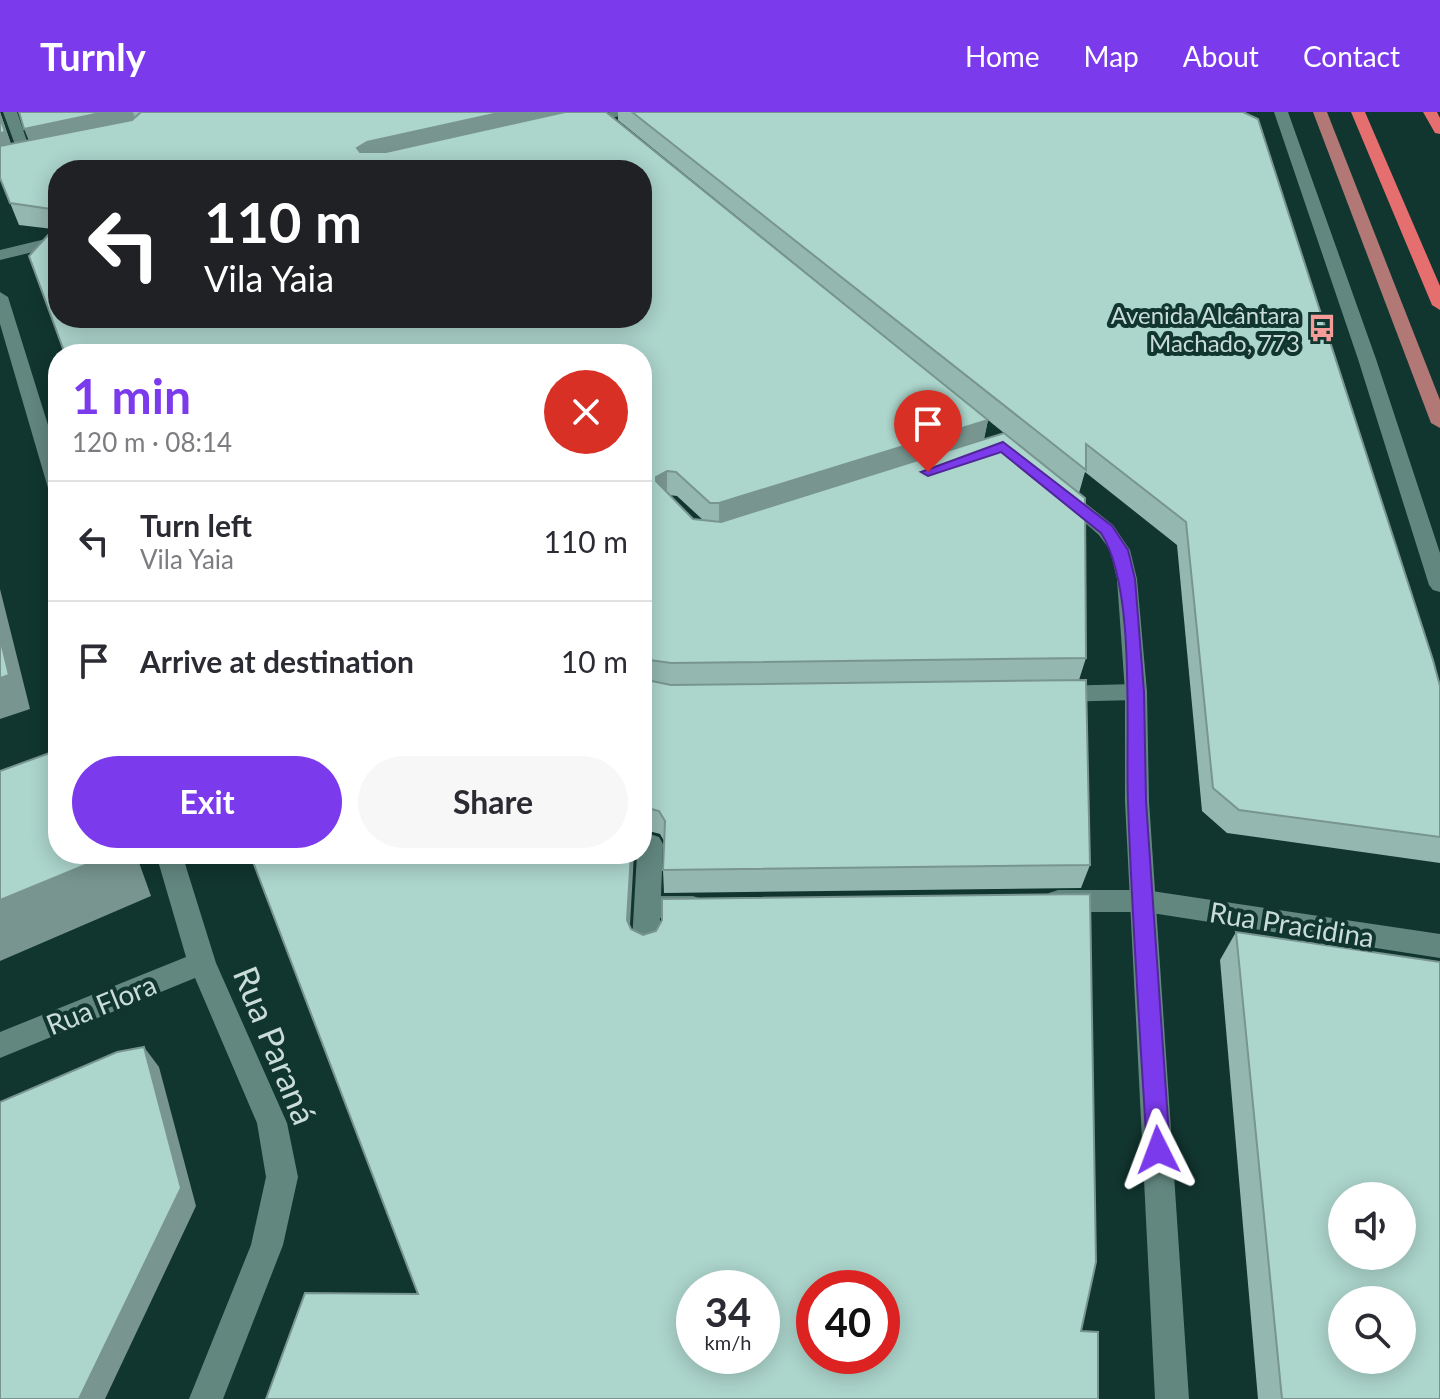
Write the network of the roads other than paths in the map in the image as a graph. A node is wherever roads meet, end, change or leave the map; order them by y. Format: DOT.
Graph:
graph roads {
  1 [pos="10,112"];
  2 [pos="627,112"];
  3 [pos="1281,112"];
  4 [pos="1320,112"];
  5 [pos="1358,112"];
  6 [pos="1430,112"];
  7 [pos="599,115"];
  8 [pos="563,127"];
  9 [pos="1440,130"];
  10 [pos="625,136"];
  11 [pos="54,152"];
  12 [pos="48,243"];
  13 [pos="0,255"];
  14 [pos="0,297"];
  15 [pos="1440,305"];
  16 [pos="1440,423"];
  17 [pos="48,455"];
  18 [pos="1049,483"];
  19 [pos="1440,585"];
  20 [pos="1136,692"];
  21 [pos="1028,694"];
  22 [pos="172,864"];
  23 [pos="649,864"];
  24 [pos="1034,901"];
  25 [pos="1145,901"];
  26 [pos="724,906"];
  27 [pos="647,907"];
  28 [pos="646,942"];
  29 [pos="1440,946"];
  30 [pos="202,963"];
  31 [pos="0,1045"];
  32 [pos="206,1399"];
  33 [pos="1172,1399"];
  1 -- 11 [label="street"];
  2 -- 7 [label="street"];
  3 -- 19 [label="street"];
  4 -- 16 [label="main road"];
  5 -- 15 [label="highway"];
  6 -- 9 [label="highway"];
  7 -- 8 [label="street"];
  7 -- 10 [label="street"];
  12 -- 13 [label="street"];
  14 -- 17 [label="street"];
  18 -- 20 [label="street"];
  20 -- 21 [label="street"];
  20 -- 25 [label="street"];
  22 -- 30 [label="street, Rua Paraná"];
  23 -- 27 [label="street"];
  24 -- 25 [label="street, Rua Pracidina"];
  25 -- 29 [label="street, Rua Pracidina"];
  25 -- 33 [label="street"];
  26 -- 27 [label="street"];
  27 -- 28 [label="street"];
  30 -- 31 [label="street, Rua Flora"];
  30 -- 32 [label="street, Rua Paraná"];
}
